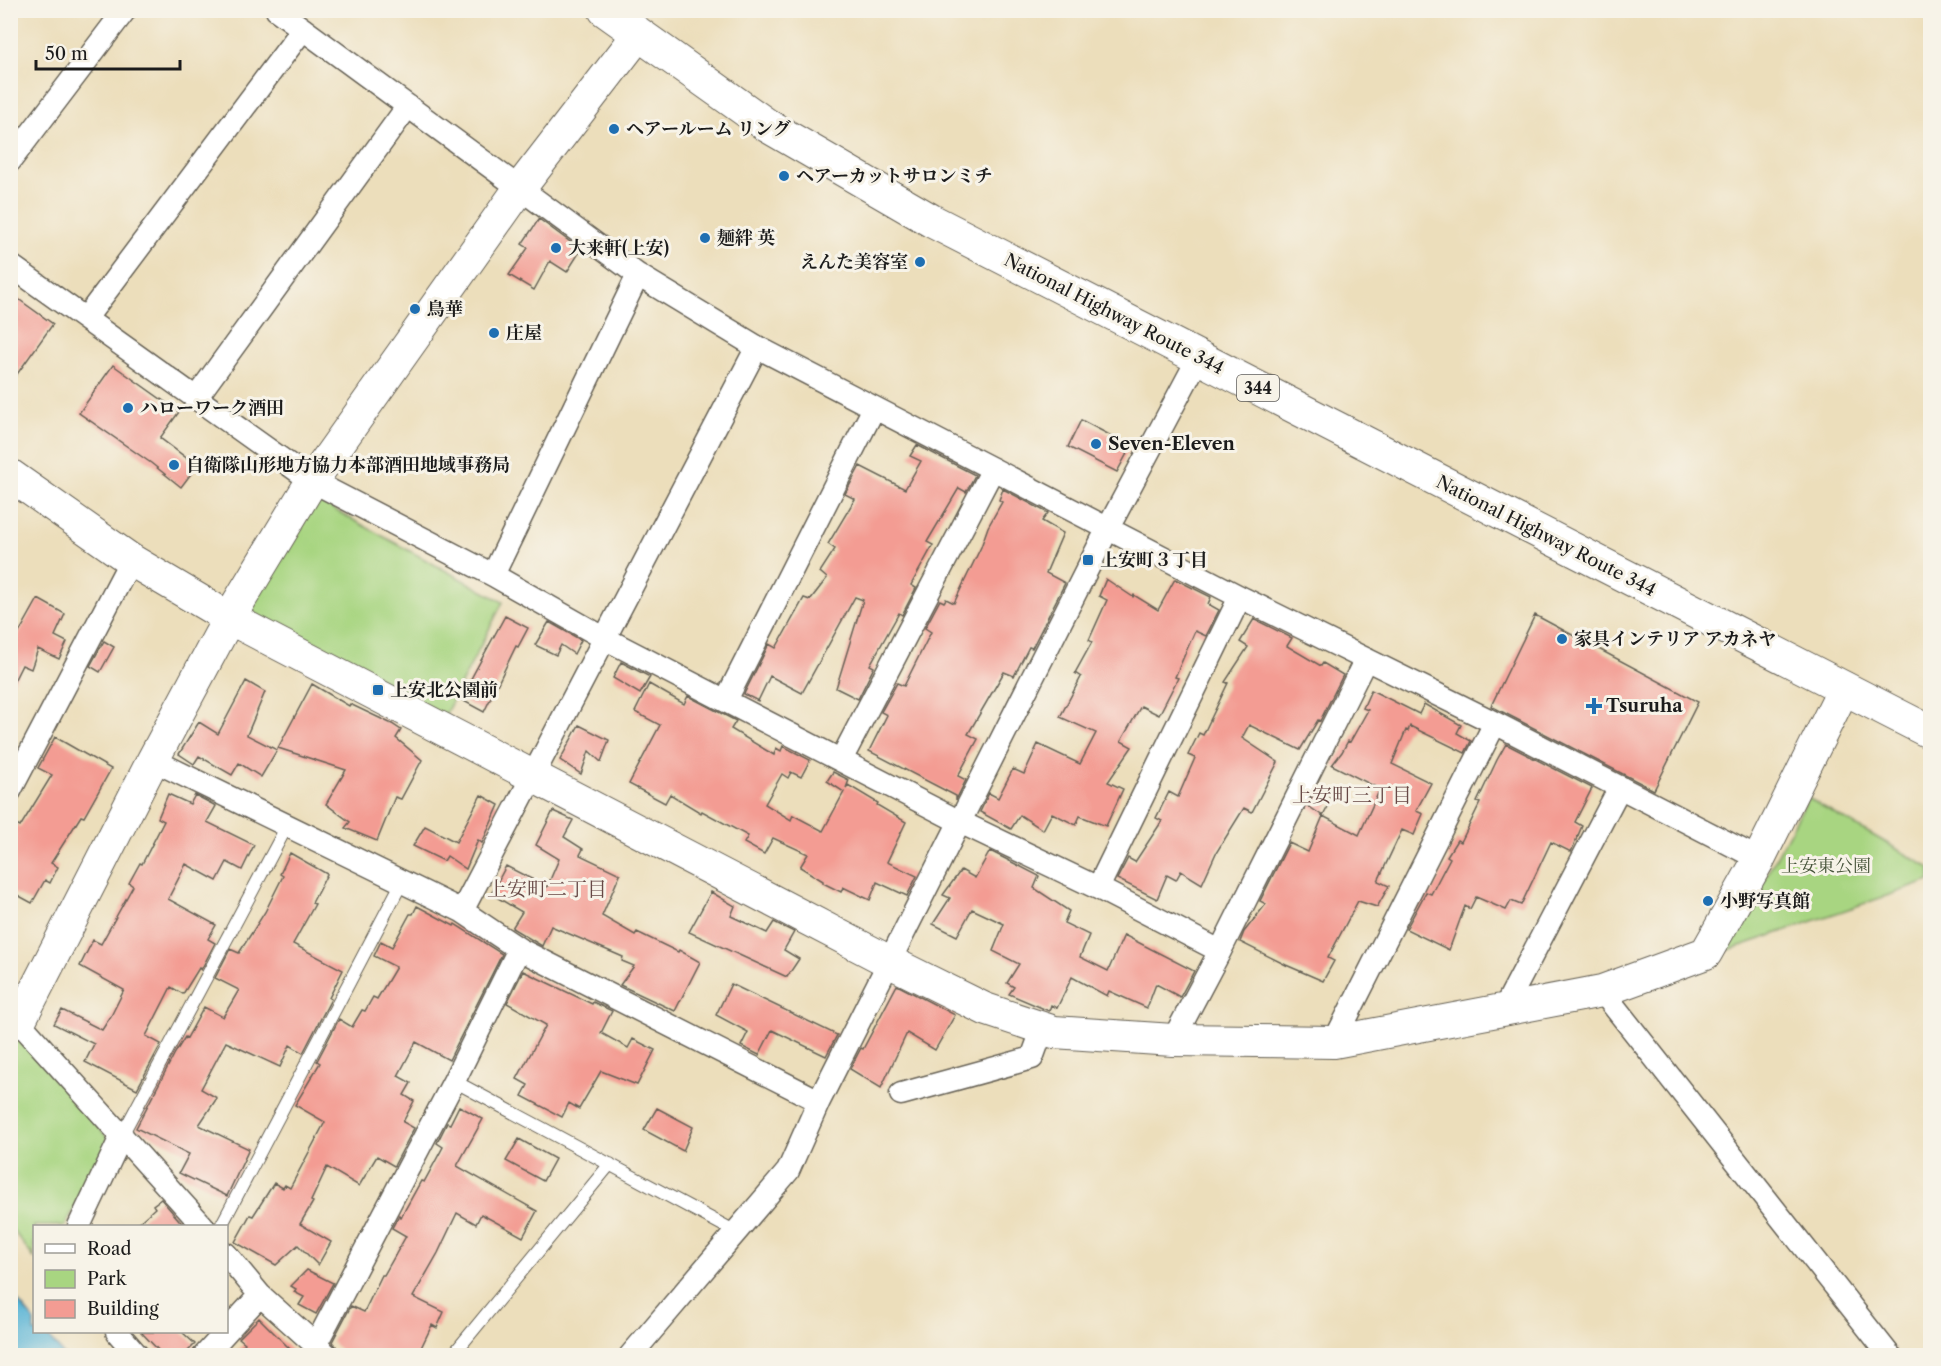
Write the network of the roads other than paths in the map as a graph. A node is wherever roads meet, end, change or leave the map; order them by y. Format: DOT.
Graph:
graph roads {
  1 [pos="125,10"];
  2 [pos="277,10"];
  3 [pos="605,10"];
  4 [pos="303,29"];
  5 [pos="638,34"];
  6 [pos="408,106"];
  7 [pos="10,161"];
  8 [pos="520,188"];
  9 [pos="10,265"];
  10 [pos="638,274"];
  11 [pos="86,318"];
  12 [pos="757,347"];
  13 [pos="1199,357"];
  14 [pos="196,398"];
  15 [pos="874,408"];
  16 [pos="993,469"];
  17 [pos="10,475"];
  18 [pos="312,481"];
  19 [pos="1108,528"];
  20 [pos="131,560"];
  21 [pos="492,574"];
  22 [pos="1240,597"];
  23 [pos="229,618"];
  24 [pos="604,638"];
  25 [pos="1366,659"];
  26 [pos="1844,688"];
  27 [pos="726,700"];
  28 [pos="1495,723"];
  29 [pos="1930,732"];
  30 [pos="19,752"];
  31 [pos="153,760"];
  32 [pos="841,760"];
  33 [pos="532,777"];
  34 [pos="1620,787"];
  35 [pos="10,791"];
  36 [pos="960,822"];
  37 [pos="287,826"];
  38 [pos="1760,859"];
  39 [pos="402,882"];
  40 [pos="1098,888"];
  41 [pos="462,911"];
  42 [pos="519,949"];
  43 [pos="1220,951"];
  44 [pos="890,962"];
  45 [pos="1602,991"];
  46 [pos="1504,1009"];
  47 [pos="15,1019"];
  48 [pos="1043,1028"];
  49 [pos="1173,1040"];
  50 [pos="1334,1042"];
  51 [pos="454,1081"];
  52 [pos="901,1094"];
  53 [pos="819,1101"];
  54 [pos="122,1135"];
  55 [pos="610,1164"];
  56 [pos="80,1225"];
  57 [pos="201,1225"];
  58 [pos="222,1225"];
  59 [pos="735,1232"];
  60 [pos="228,1256"];
  61 [pos="260,1295"];
  62 [pos="228,1330"];
  63 [pos="118,1333"];
  64 [pos="225,1333"];
  65 [pos="322,1350"];
  66 [pos="138,1356"];
  67 [pos="204,1356"];
  68 [pos="452,1356"];
  69 [pos="630,1356"];
  70 [pos="1890,1356"];
  1 -- 7 [label="street"];
  2 -- 4 [label="street"];
  3 -- 5 [label="highway, National Highway Route 344 / 344"];
  4 -- 6 [label="street"];
  4 -- 11 [label="street"];
  5 -- 8 [label="street"];
  5 -- 13 [label="highway, National Highway Route 344 / 344"];
  6 -- 8 [label="street"];
  6 -- 14 [label="street"];
  8 -- 10 [label="street"];
  8 -- 18 [label="street"];
  9 -- 11 [label="street"];
  10 -- 12 [label="street"];
  10 -- 21 [label="street"];
  11 -- 14 [label="street"];
  12 -- 15 [label="street"];
  12 -- 24 [label="street"];
  13 -- 19 [label="street"];
  13 -- 26 [label="highway, National Highway Route 344 / 344"];
  14 -- 18 [label="street"];
  15 -- 16 [label="street"];
  15 -- 27 [label="street"];
  16 -- 19 [label="street"];
  16 -- 32 [label="street"];
  17 -- 20 [label="street"];
  18 -- 21 [label="street"];
  18 -- 23 [label="street"];
  19 -- 22 [label="street"];
  19 -- 36 [label="street"];
  20 -- 23 [label="street"];
  20 -- 30 [label="street"];
  21 -- 24 [label="street"];
  22 -- 25 [label="street"];
  22 -- 40 [label="street"];
  23 -- 31 [label="street"];
  23 -- 33 [label="street"];
  24 -- 27 [label="street"];
  24 -- 33 [label="street"];
  25 -- 28 [label="street"];
  25 -- 43 [label="street"];
  26 -- 29 [label="highway, National Highway Route 344 / 344"];
  26 -- 38 [label="street"];
  27 -- 32 [label="street"];
  28 -- 34 [label="street"];
  28 -- 50 [label="street"];
  30 -- 35 [label="street"];
  31 -- 37 [label="street"];
  31 -- 47 [label="street"];
  32 -- 36 [label="street"];
  33 -- 41 [label="street"];
  33 -- 44 [label="street"];
  34 -- 38 [label="street"];
  34 -- 46 [label="street"];
  36 -- 40 [label="street"];
  36 -- 44 [label="street"];
  37 -- 39 [label="street"];
  37 -- 54 [label="lane"];
  38 -- 45 [label="street"];
  39 -- 41 [label="street"];
  39 -- 58 [label="lane"];
  40 -- 43 [label="street"];
  41 -- 42 [label="street"];
  42 -- 51 [label="street"];
  42 -- 53 [label="street"];
  43 -- 49 [label="street"];
  44 -- 48 [label="street"];
  44 -- 53 [label="street"];
  45 -- 46 [label="street"];
  45 -- 70 [label="street"];
  46 -- 50 [label="street"];
  47 -- 54 [label="street"];
  48 -- 49 [label="street"];
  48 -- 52 [label="street"];
  49 -- 50 [label="street"];
  51 -- 55 [label="lane"];
  51 -- 65 [label="street"];
  53 -- 59 [label="street"];
  54 -- 56 [label="street"];
  54 -- 57 [label="street"];
  55 -- 59 [label="lane"];
  55 -- 68 [label="lane"];
  59 -- 69 [label="street"];
  60 -- 61 [label="street"];
  61 -- 62 [label="street"];
  61 -- 65 [label="street"];
  63 -- 66 [label="street"];
  64 -- 67 [label="street"];
}
